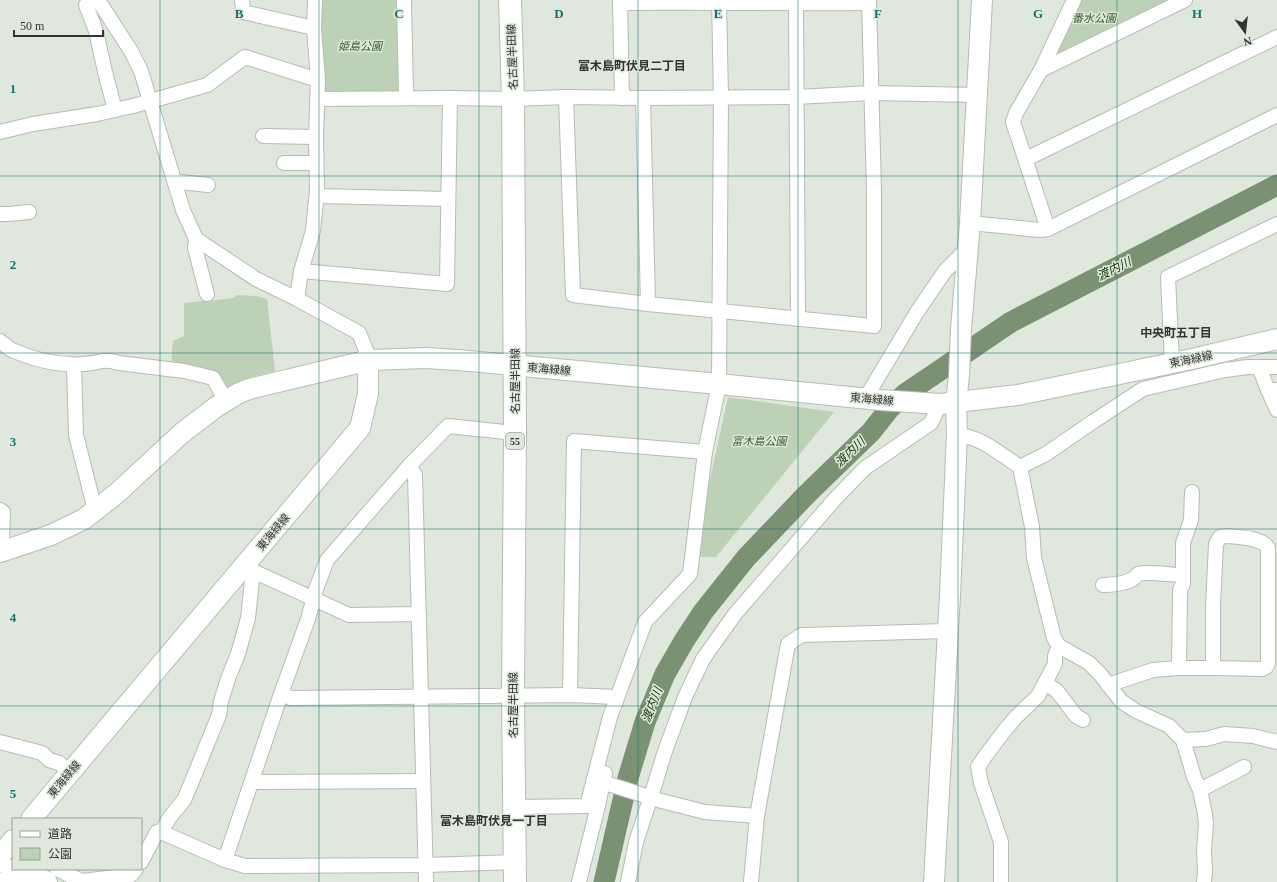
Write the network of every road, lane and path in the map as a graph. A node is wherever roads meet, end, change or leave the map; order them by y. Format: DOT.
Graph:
graph roads {
  1 [pos="242,0"];
  2 [pos="315,0"];
  3 [pos="404,0"];
  4 [pos="510,0"];
  5 [pos="982,0"];
  6 [pos="1074,0"];
  7 [pos="1185,0"];
  8 [pos="719,1"];
  9 [pos="92,2"];
  10 [pos="620,2"];
  11 [pos="869,2"];
  12 [pos="796,4"];
  13 [pos="314,28"];
  14 [pos="1277,37"];
  15 [pos="1040,70"];
  16 [pos="318,80"];
  17 [pos="406,93"];
  18 [pos="871,93"];
  19 [pos="978,95"];
  20 [pos="566,96"];
  21 [pos="721,97"];
  22 [pos="796,97"];
  23 [pos="450,98"];
  24 [pos="622,98"];
  25 [pos="644,98"];
  26 [pos="317,99"];
  27 [pos="513,99"];
  28 [pos="151,100"];
  29 [pos="115,110"];
  30 [pos="1277,115"];
  31 [pos="0,132"];
  32 [pos="263,136"];
  33 [pos="316,137"];
  34 [pos="1026,159"];
  35 [pos="284,163"];
  36 [pos="316,163"];
  37 [pos="175,183"];
  38 [pos="208,185"];
  39 [pos="316,196"];
  40 [pos="448,199"];
  41 [pos="29,212"];
  42 [pos="0,214"];
  43 [pos="970,223"];
  44 [pos="1277,224"];
  45 [pos="1048,229"];
  46 [pos="196,239"];
  47 [pos="968,248"];
  48 [pos="301,271"];
  49 [pos="207,294"];
  50 [pos="297,299"];
  51 [pos="648,304"];
  52 [pos="720,310"];
  53 [pos="798,319"];
  54 [pos="1277,339"];
  55 [pos="0,341"];
  56 [pos="370,360"];
  57 [pos="1172,363"];
  58 [pos="74,365"];
  59 [pos="514,366"];
  60 [pos="1260,367"];
  61 [pos="1277,367"];
  62 [pos="719,384"];
  63 [pos="1272,390"];
  64 [pos="873,400"];
  65 [pos="226,401"];
  66 [pos="948,404"];
  67 [pos="1277,410"];
  68 [pos="515,433"];
  69 [pos="957,435"];
  70 [pos="705,452"];
  71 [pos="409,466"];
  72 [pos="1020,467"];
  73 [pos="1192,492"];
  74 [pos="0,510"];
  75 [pos="95,510"];
  76 [pos="2,552"];
  77 [pos="250,567"];
  78 [pos="1183,575"];
  79 [pos="1103,585"];
  80 [pos="1273,589"];
  81 [pos="313,599"];
  82 [pos="419,614"];
  83 [pos="948,631"];
  84 [pos="1059,646"];
  85 [pos="1179,668"];
  86 [pos="1213,668"];
  87 [pos="1046,683"];
  88 [pos="1108,685"];
  89 [pos="281,694"];
  90 [pos="513,695"];
  91 [pos="570,695"];
  92 [pos="421,696"];
  93 [pos="617,697"];
  94 [pos="610,717"];
  95 [pos="1083,720"];
  96 [pos="1184,740"];
  97 [pos="0,742"];
  98 [pos="1277,742"];
  99 [pos="1244,767"];
  100 [pos="70,772"];
  101 [pos="252,780"];
  102 [pos="423,781"];
  103 [pos="602,782"];
  104 [pos="1200,790"];
  105 [pos="647,796"];
  106 [pos="514,807"];
  107 [pos="756,816"];
  108 [pos="32,818"];
  109 [pos="161,832"];
  110 [pos="12,841"];
  111 [pos="0,856"];
  112 [pos="142,860"];
  113 [pos="225,860"];
  114 [pos="0,864"];
  115 [pos="426,865"];
  116 [pos="12,867"];
  117 [pos="59,870"];
  118 [pos="135,870"];
  119 [pos="515,872"];
  120 [pos="5,882"];
  121 [pos="47,882"];
  122 [pos="426,882"];
  123 [pos="578,882"];
  124 [pos="628,882"];
  125 [pos="751,882"];
  126 [pos="934,882"];
  127 [pos="1001,882"];
  128 [pos="1204,882"];
  1 -- 13 [label="street"];
  2 -- 13 [label="street"];
  3 -- 17 [label="street"];
  4 -- 27 [label="main road, 名古屋半田線 / 55"];
  5 -- 19 [label="main road"];
  6 -- 15 [label="street"];
  7 -- 15 [label="street"];
  8 -- 10 [label="street"];
  8 -- 12 [label="street"];
  8 -- 21 [label="street"];
  9 -- 28 [label="street"];
  9 -- 29 [label="street"];
  10 -- 24 [label="street"];
  11 -- 12 [label="street"];
  11 -- 18 [label="street"];
  12 -- 22 [label="street"];
  13 -- 16 [label="street"];
  14 -- 34 [label="street"];
  15 -- 34 [label="street"];
  16 -- 26 [label="street"];
  16 -- 28 [label="street"];
  18 -- 19 [label="street"];
  18 -- 22 [label="street"];
  18 -- 53 [label="street"];
  19 -- 43 [label="main road"];
  20 -- 24 [label="street"];
  20 -- 27 [label="street"];
  20 -- 51 [label="street"];
  21 -- 22 [label="street"];
  21 -- 25 [label="street"];
  21 -- 52 [label="street"];
  22 -- 53 [label="street"];
  23 -- 26 [label="street"];
  23 -- 27 [label="street"];
  23 -- 40 [label="street"];
  24 -- 25 [label="street"];
  25 -- 51 [label="street"];
  26 -- 33 [label="street"];
  27 -- 59 [label="main road, 名古屋半田線 / 55"];
  28 -- 29 [label="street"];
  28 -- 37 [label="street"];
  29 -- 31 [label="street"];
  30 -- 45 [label="street"];
  32 -- 33 [label="street"];
  33 -- 36 [label="street"];
  34 -- 45 [label="street"];
  35 -- 36 [label="street"];
  36 -- 39 [label="street"];
  37 -- 38 [label="street"];
  37 -- 46 [label="street"];
  39 -- 40 [label="street"];
  39 -- 48 [label="street"];
  40 -- 48 [label="street"];
  41 -- 42 [label="street"];
  43 -- 45 [label="street"];
  43 -- 47 [label="main road"];
  44 -- 57 [label="street"];
  46 -- 49 [label="street"];
  46 -- 50 [label="street"];
  47 -- 64 [label="street"];
  47 -- 66 [label="main road"];
  48 -- 50 [label="street"];
  50 -- 56 [label="street"];
  51 -- 52 [label="street"];
  52 -- 53 [label="street"];
  52 -- 62 [label="street"];
  54 -- 57 [label="main road, 東海緑線"];
  55 -- 58 [label="street"];
  56 -- 59 [label="main road, 東海緑線"];
  56 -- 65 [label="main road"];
  56 -- 77 [label="main road, 東海緑線"];
  57 -- 66 [label="main road, 東海緑線"];
  58 -- 65 [label="street"];
  58 -- 75 [label="street"];
  59 -- 62 [label="main road, 東海緑線"];
  59 -- 68 [label="main road, 名古屋半田線 / 55"];
  60 -- 61 [label="street"];
  60 -- 63 [label="street"];
  60 -- 72 [label="street"];
  62 -- 64 [label="main road, 東海緑線"];
  62 -- 70 [label="street"];
  63 -- 67 [label="street"];
  64 -- 66 [label="main road, 東海緑線"];
  65 -- 75 [label="main road"];
  66 -- 69 [label="main road"];
  66 -- 105 [label="street"];
  68 -- 71 [label="street"];
  68 -- 90 [label="main road, 名古屋半田線 / 55"];
  69 -- 72 [label="street"];
  69 -- 83 [label="main road"];
  70 -- 91 [label="street"];
  70 -- 93 [label="street"];
  71 -- 81 [label="street"];
  71 -- 82 [label="street"];
  72 -- 84 [label="street"];
  73 -- 78 [label="street"];
  74 -- 76 [label="street"];
  75 -- 76 [label="main road"];
  77 -- 81 [label="street"];
  77 -- 100 [label="main road, 東海緑線"];
  77 -- 109 [label="street"];
  78 -- 79 [label="street"];
  78 -- 85 [label="street"];
  80 -- 86 [label="street"];
  80 -- 86 [label="street"];
  81 -- 82 [label="street"];
  81 -- 89 [label="street"];
  82 -- 92 [label="street"];
  83 -- 107 [label="street"];
  83 -- 126 [label="main road"];
  84 -- 87 [label="street"];
  84 -- 88 [label="street"];
  85 -- 86 [label="street"];
  85 -- 88 [label="street"];
  87 -- 95 [label="street"];
  87 -- 127 [label="street"];
  88 -- 96 [label="street"];
  89 -- 92 [label="street"];
  89 -- 101 [label="street"];
  90 -- 91 [label="street"];
  90 -- 92 [label="street"];
  90 -- 106 [label="main road, 名古屋半田線 / 55"];
  91 -- 93 [label="street"];
  92 -- 102 [label="street"];
  93 -- 94 [label="street"];
  94 -- 103 [label="street"];
  94 -- 106 [label="street"];
  96 -- 98 [label="street"];
  96 -- 104 [label="street"];
  97 -- 100 [label="street"];
  99 -- 104 [label="street"];
  100 -- 108 [label="main road, 東海緑線"];
  101 -- 102 [label="street"];
  101 -- 113 [label="street"];
  102 -- 115 [label="street"];
  103 -- 105 [label="street"];
  103 -- 123 [label="street"];
  104 -- 128 [label="street"];
  105 -- 107 [label="street"];
  105 -- 124 [label="street"];
  106 -- 119 [label="main road, 名古屋半田線 / 55"];
  107 -- 125 [label="street"];
  109 -- 112 [label="street"];
  109 -- 113 [label="street"];
  110 -- 111 [label="main road"];
  113 -- 115 [label="street"];
  114 -- 116 [label="street"];
  115 -- 119 [label="street"];
  115 -- 122 [label="street"];
  117 -- 118 [label="street"];
  120 -- 121 [label="main road"];
}
